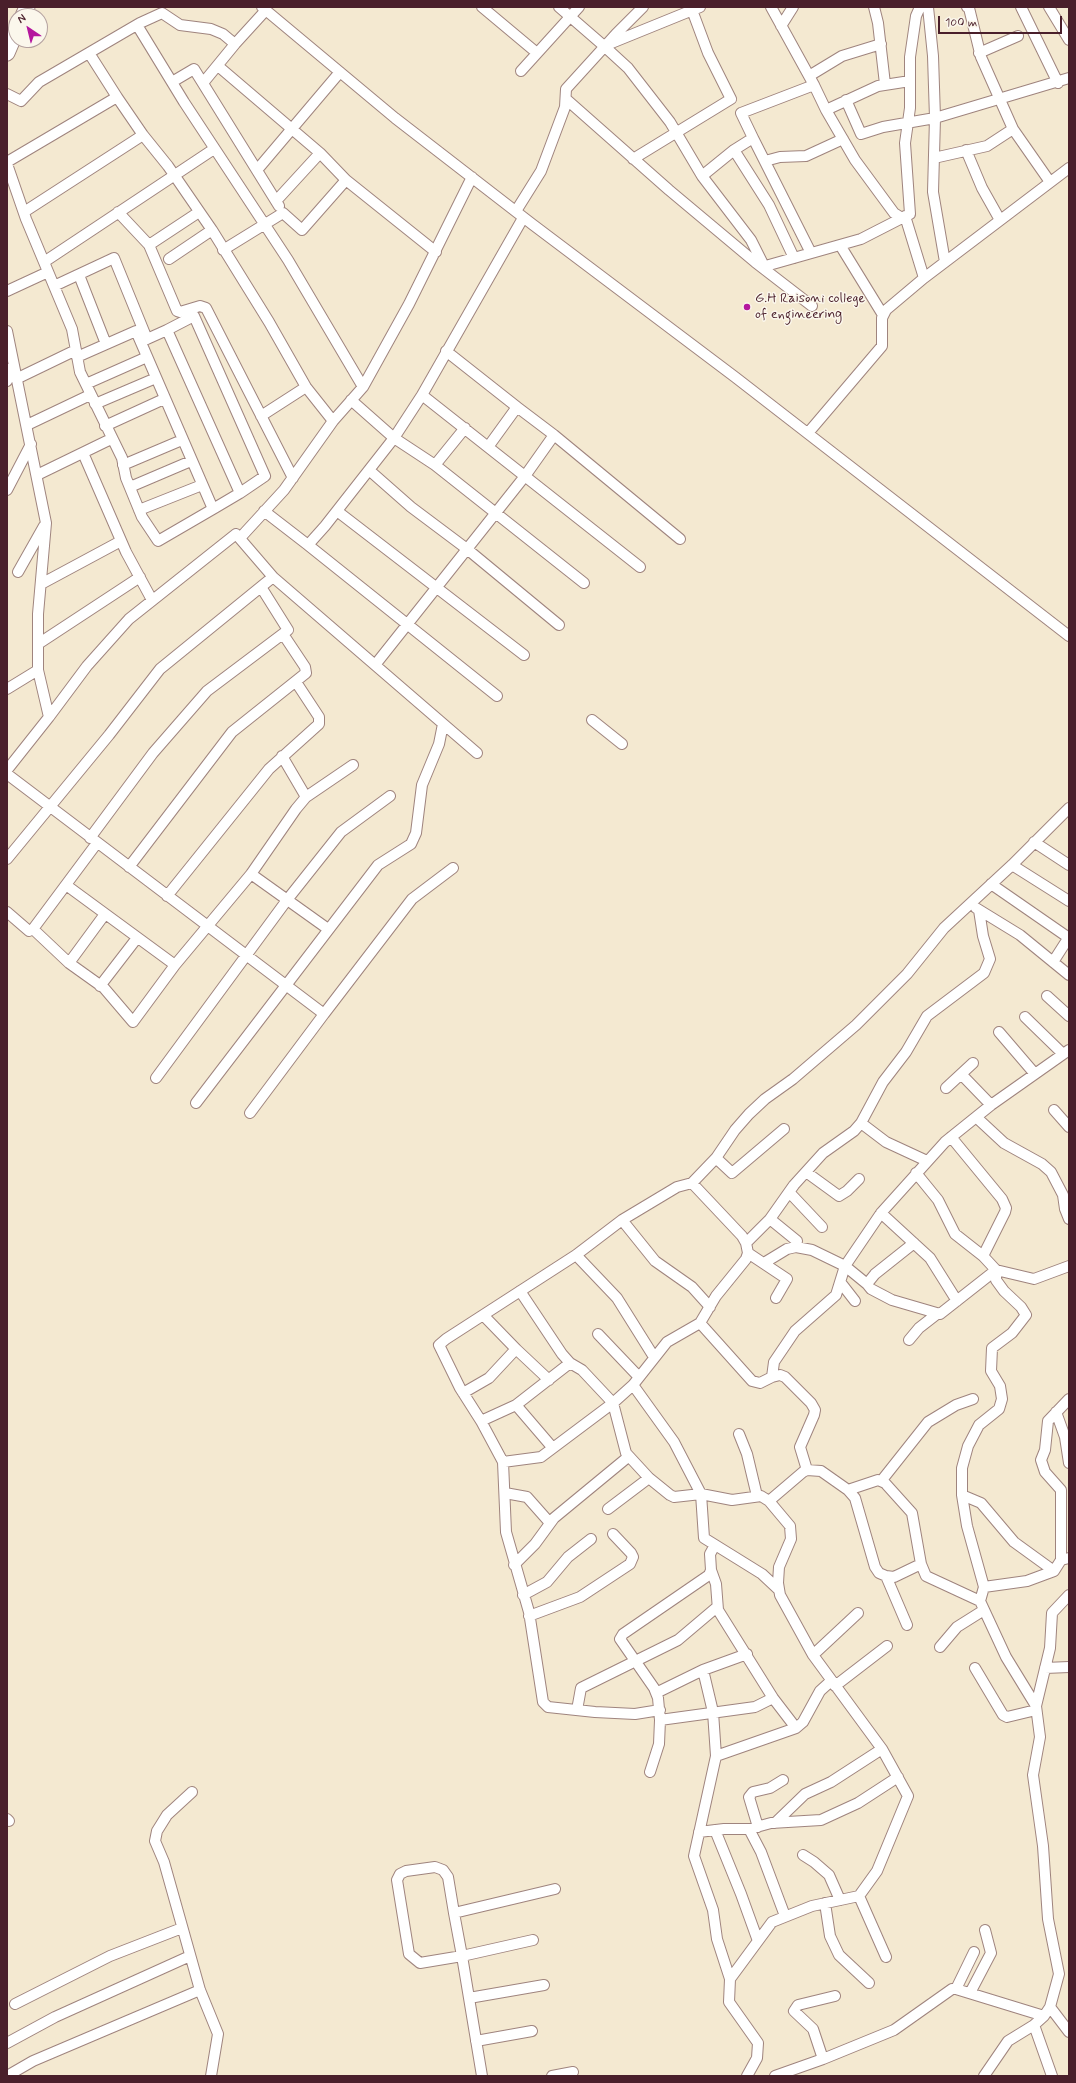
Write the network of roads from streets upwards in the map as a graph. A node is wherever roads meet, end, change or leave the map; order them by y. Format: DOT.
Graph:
graph roads {
  1 [pos="482,7"];
  2 [pos="559,7"];
  3 [pos="579,7"];
  4 [pos="643,7"];
  5 [pos="771,7"];
  6 [pos="793,7"];
  7 [pos="874,7"];
  8 [pos="920,7"];
  9 [pos="928,7"];
  10 [pos="969,7"];
  11 [pos="1021,7"];
  12 [pos="1050,7"];
  13 [pos="696,8"];
  14 [pos="264,9"];
  15 [pos="569,16"];
  16 [pos="137,25"];
  17 [pos="782,26"];
  18 [pos="1018,36"];
  19 [pos="1069,40"];
  20 [pos="235,44"];
  21 [pos="881,44"];
  22 [pos="604,46"];
  23 [pos="537,52"];
  24 [pos="89,53"];
  25 [pos="979,53"];
  26 [pos="218,66"];
  27 [pos="521,71"];
  28 [pos="340,72"];
  29 [pos="809,76"];
  30 [pos="1069,78"];
  31 [pos="910,81"];
  32 [pos="172,82"];
  33 [pos="202,83"];
  34 [pos="1058,83"];
  35 [pos="885,84"];
  36 [pos="814,85"];
  37 [pos="7,94"];
  38 [pos="117,97"];
  39 [pos="566,99"];
  40 [pos="732,99"];
  41 [pos="1001,99"];
  42 [pos="846,100"];
  43 [pos="826,110"];
  44 [pos="741,113"];
  45 [pos="935,118"];
  46 [pos="908,123"];
  47 [pos="292,129"];
  48 [pos="1013,129"];
  49 [pos="677,132"];
  50 [pos="143,135"];
  51 [pos="753,138"];
  52 [pos="843,139"];
  53 [pos="214,149"];
  54 [pos="734,150"];
  55 [pos="966,150"];
  56 [pos="320,153"];
  57 [pos="934,158"];
  58 [pos="633,159"];
  59 [pos="765,161"];
  60 [pos="7,163"];
  61 [pos="1069,168"];
  62 [pos="256,170"];
  63 [pos="174,174"];
  64 [pos="702,176"];
  65 [pos="472,177"];
  66 [pos="346,180"];
  67 [pos="1050,182"];
  68 [pos="276,201"];
  69 [pos="24,212"];
  70 [pos="118,212"];
  71 [pos="199,212"];
  72 [pos="284,213"];
  73 [pos="520,214"];
  74 [pos="903,217"];
  75 [pos="1000,220"];
  76 [pos="264,224"];
  77 [pos="212,230"];
  78 [pos="149,245"];
  79 [pos="840,245"];
  80 [pos="223,250"];
  81 [pos="436,252"];
  82 [pos="811,253"];
  83 [pos="794,258"];
  84 [pos="169,259"];
  85 [pos="44,262"];
  86 [pos="945,262"];
  87 [pos="763,266"];
  88 [pos="48,272"];
  89 [pos="79,275"];
  90 [pos="924,278"];
  91 [pos="54,286"];
  92 [pos="7,290"];
  93 [pos="812,306"];
  94 [pos="883,315"];
  95 [pos="167,330"];
  96 [pos="7,331"];
  97 [pos="106,344"];
  98 [pos="446,351"];
  99 [pos="77,354"];
  100 [pos="147,357"];
  101 [pos="11,374"];
  102 [pos="156,378"];
  103 [pos="86,384"];
  104 [pos="306,387"];
  105 [pos="362,387"];
  106 [pos="422,395"];
  107 [pos="164,399"];
  108 [pos="92,400"];
  109 [pos="352,400"];
  110 [pos="517,407"];
  111 [pos="261,416"];
  112 [pos="333,421"];
  113 [pos="27,425"];
  114 [pos="105,426"];
  115 [pos="465,428"];
  116 [pos="808,433"];
  117 [pos="554,434"];
  118 [pos="394,438"];
  119 [pos="111,439"];
  120 [pos="182,440"];
  121 [pos="31,444"];
  122 [pos="488,447"];
  123 [pos="83,453"];
  124 [pos="191,461"];
  125 [pos="124,465"];
  126 [pos="435,465"];
  127 [pos="369,470"];
  128 [pos="37,475"];
  129 [pos="525,476"];
  130 [pos="292,478"];
  131 [pos="202,485"];
  132 [pos="130,487"];
  133 [pos="7,490"];
  134 [pos="240,493"];
  135 [pos="213,509"];
  136 [pos="139,510"];
  137 [pos="264,511"];
  138 [pos="337,511"];
  139 [pos="495,514"];
  140 [pos="46,523"];
  141 [pos="240,538"];
  142 [pos="680,539"];
  143 [pos="121,540"];
  144 [pos="308,545"];
  145 [pos="467,549"];
  146 [pos="640,567"];
  147 [pos="18,572"];
  148 [pos="140,577"];
  149 [pos="273,577"];
  150 [pos="41,584"];
  151 [pos="584,584"];
  152 [pos="261,587"];
  153 [pos="436,587"];
  154 [pos="152,600"];
  155 [pos="406,624"];
  156 [pos="559,625"];
  157 [pos="283,634"];
  158 [pos="1069,636"];
  159 [pos="38,644"];
  160 [pos="524,655"];
  161 [pos="375,665"];
  162 [pos="38,670"];
  163 [pos="296,682"];
  164 [pos="7,688"];
  165 [pos="497,696"];
  166 [pos="49,717"];
  167 [pos="592,720"];
  168 [pos="443,724"];
  169 [pos="622,744"];
  170 [pos="476,753"];
  171 [pos="282,756"];
  172 [pos="353,765"];
  173 [pos="7,770"];
  174 [pos="7,774"];
  175 [pos="390,796"];
  176 [pos="306,797"];
  177 [pos="49,806"];
  178 [pos="1067,814"];
  179 [pos="94,840"];
  180 [pos="1034,842"];
  181 [pos="10,848"];
  182 [pos="7,859"];
  183 [pos="1012,865"];
  184 [pos="1069,865"];
  185 [pos="129,867"];
  186 [pos="453,868"];
  187 [pos="251,874"];
  188 [pos="991,884"];
  189 [pos="66,885"];
  190 [pos="167,896"];
  191 [pos="288,900"];
  192 [pos="1069,901"];
  193 [pos="971,904"];
  194 [pos="979,910"];
  195 [pos="7,912"];
  196 [pos="105,914"];
  197 [pos="208,926"];
  198 [pos="33,929"];
  199 [pos="328,929"];
  200 [pos="137,938"];
  201 [pos="1069,938"];
  202 [pos="247,956"];
  203 [pos="1053,962"];
  204 [pos="69,963"];
  205 [pos="175,965"];
  206 [pos="1069,975"];
  207 [pos="285,985"];
  208 [pos="100,986"];
  209 [pos="1046,996"];
  210 [pos="324,1014"];
  211 [pos="1069,1016"];
  212 [pos="1025,1017"];
  213 [pos="999,1032"];
  214 [pos="1066,1052"];
  215 [pos="973,1063"];
  216 [pos="961,1074"];
  217 [pos="1035,1074"];
  218 [pos="156,1078"];
  219 [pos="946,1088"];
  220 [pos="196,1103"];
  221 [pos="991,1105"];
  222 [pos="1054,1110"];
  223 [pos="250,1113"];
  224 [pos="976,1117"];
  225 [pos="861,1123"];
  226 [pos="1069,1127"];
  227 [pos="784,1129"];
  228 [pos="952,1137"];
  229 [pos="716,1158"];
  230 [pos="926,1161"];
  231 [pos="806,1172"];
  232 [pos="916,1173"];
  233 [pos="859,1179"];
  234 [pos="692,1183"];
  235 [pos="789,1192"];
  236 [pos="881,1213"];
  237 [pos="770,1219"];
  238 [pos="1069,1219"];
  239 [pos="622,1220"];
  240 [pos="822,1227"];
  241 [pos="797,1241"];
  242 [pos="914,1243"];
  243 [pos="747,1248"];
  244 [pos="576,1255"];
  245 [pos="983,1256"];
  246 [pos="764,1263"];
  247 [pos="845,1266"];
  248 [pos="1069,1266"];
  249 [pos="996,1270"];
  250 [pos="841,1283"];
  251 [pos="867,1284"];
  252 [pos="520,1291"];
  253 [pos="776,1298"];
  254 [pos="855,1301"];
  255 [pos="957,1301"];
  256 [pos="710,1307"];
  257 [pos="483,1314"];
  258 [pos="937,1314"];
  259 [pos="700,1323"];
  260 [pos="598,1334"];
  261 [pos="909,1340"];
  262 [pos="516,1349"];
  263 [pos="654,1357"];
  264 [pos="570,1362"];
  265 [pos="772,1376"];
  266 [pos="549,1380"];
  267 [pos="635,1381"];
  268 [pos="462,1393"];
  269 [pos="973,1399"];
  270 [pos="1069,1399"];
  271 [pos="613,1403"];
  272 [pos="516,1405"];
  273 [pos="1056,1412"];
  274 [pos="481,1421"];
  275 [pos="739,1434"];
  276 [pos="552,1447"];
  277 [pos="628,1457"];
  278 [pos="503,1462"];
  279 [pos="1069,1463"];
  280 [pos="808,1470"];
  281 [pos="649,1478"];
  282 [pos="882,1480"];
  283 [pos="848,1490"];
  284 [pos="505,1493"];
  285 [pos="701,1494"];
  286 [pos="962,1495"];
  287 [pos="757,1496"];
  288 [pos="1065,1498"];
  289 [pos="769,1502"];
  290 [pos="608,1509"];
  291 [pos="550,1523"];
  292 [pos="612,1534"];
  293 [pos="591,1539"];
  294 [pos="715,1545"];
  295 [pos="1065,1559"];
  296 [pos="921,1564"];
  297 [pos="514,1565"];
  298 [pos="712,1570"];
  299 [pos="1054,1571"];
  300 [pos="886,1576"];
  301 [pos="984,1587"];
  302 [pos="778,1589"];
  303 [pos="524,1595"];
  304 [pos="1069,1595"];
  305 [pos="982,1606"];
  306 [pos="717,1607"];
  307 [pos="858,1613"];
  308 [pos="529,1616"];
  309 [pos="907,1626"];
  310 [pos="887,1646"];
  311 [pos="940,1647"];
  312 [pos="747,1654"];
  313 [pos="813,1656"];
  314 [pos="636,1662"];
  315 [pos="1069,1667"];
  316 [pos="975,1668"];
  317 [pos="1045,1668"];
  318 [pos="703,1670"];
  319 [pos="833,1684"];
  320 [pos="656,1693"];
  321 [pos="773,1698"];
  322 [pos="1036,1708"];
  323 [pos="577,1710"];
  324 [pos="713,1712"];
  325 [pos="660,1715"];
  326 [pos="796,1728"];
  327 [pos="882,1748"];
  328 [pos="716,1756"];
  329 [pos="650,1772"];
  330 [pos="898,1777"];
  331 [pos="783,1780"];
  332 [pos="192,1792"];
  333 [pos="775,1822"];
  334 [pos="754,1828"];
  335 [pos="715,1830"];
  336 [pos="699,1832"];
  337 [pos="803,1855"];
  338 [pos="555,1889"];
  339 [pos="859,1896"];
  340 [pos="840,1900"];
  341 [pos="825,1903"];
  342 [pos="454,1913"];
  343 [pos="785,1916"];
  344 [pos="182,1928"];
  345 [pos="985,1930"];
  346 [pos="533,1940"];
  347 [pos="758,1941"];
  348 [pos="974,1952"];
  349 [pos="190,1956"];
  350 [pos="462,1956"];
  351 [pos="886,1957"];
  352 [pos="730,1979"];
  353 [pos="869,1983"];
  354 [pos="544,1985"];
  355 [pos="956,1988"];
  356 [pos="200,1990"];
  357 [pos="970,1993"];
  358 [pos="835,1996"];
  359 [pos="469,1998"];
  360 [pos="15,2004"];
  361 [pos="1047,2012"];
  362 [pos="1034,2025"];
  363 [pos="532,2031"];
  364 [pos="1069,2032"];
  365 [pos="476,2041"];
  366 [pos="7,2043"];
  367 [pos="823,2059"];
  368 [pos="573,2072"];
  369 [pos="987,2074"];
  370 [pos="7,2076"];
  371 [pos="211,2076"];
  372 [pos="482,2076"];
  373 [pos="552,2076"];
  374 [pos="748,2076"];
  375 [pos="775,2076"];
  376 [pos="1052,2076"];
  1 -- 23 [label="street"];
  2 -- 15 [label="street"];
  3 -- 15 [label="street"];
  4 -- 22 [label="street"];
  5 -- 17 [label="street"];
  6 -- 17 [label="street"];
  7 -- 21 [label="street"];
  8 -- 31 [label="street"];
  9 -- 45 [label="street"];
  10 -- 25 [label="street"];
  11 -- 34 [label="street"];
  12 -- 19 [label="street"];
  13 -- 22 [label="street"];
  13 -- 40 [label="street"];
  14 -- 20 [label="street"];
  14 -- 28 [label="street"];
  15 -- 22 [label="street"];
  15 -- 23 [label="street"];
  16 -- 20 [label="street"];
  16 -- 24 [label="street"];
  16 -- 32 [label="street"];
  17 -- 29 [label="street"];
  18 -- 25 [label="street"];
  20 -- 26 [label="street"];
  21 -- 29 [label="street"];
  21 -- 35 [label="street"];
  22 -- 39 [label="street"];
  22 -- 49 [label="street"];
  23 -- 27 [label="street"];
  24 -- 37 [label="street"];
  24 -- 38 [label="street"];
  25 -- 41 [label="street"];
  26 -- 33 [label="street"];
  26 -- 47 [label="street"];
  28 -- 47 [label="street"];
  28 -- 65 [label="street"];
  29 -- 36 [label="street"];
  30 -- 34 [label="street"];
  31 -- 35 [label="street"];
  31 -- 46 [label="street"];
  32 -- 33 [label="street"];
  32 -- 53 [label="street"];
  33 -- 62 [label="street"];
  34 -- 41 [label="street"];
  35 -- 42 [label="street"];
  36 -- 43 [label="street"];
  36 -- 44 [label="street"];
  38 -- 50 [label="street"];
  38 -- 60 [label="street"];
  39 -- 58 [label="street"];
  39 -- 73 [label="street"];
  40 -- 44 [label="street"];
  40 -- 49 [label="street"];
  41 -- 45 [label="street"];
  41 -- 48 [label="street"];
  42 -- 43 [label="street"];
  42 -- 46 [label="street"];
  43 -- 52 [label="street"];
  44 -- 51 [label="street"];
  45 -- 46 [label="street"];
  45 -- 57 [label="street"];
  46 -- 74 [label="street"];
  47 -- 56 [label="street"];
  47 -- 62 [label="street"];
  48 -- 55 [label="street"];
  48 -- 67 [label="street"];
  49 -- 58 [label="street"];
  49 -- 64 [label="street"];
  50 -- 63 [label="street"];
  50 -- 69 [label="street"];
  51 -- 54 [label="street"];
  51 -- 59 [label="street"];
  52 -- 59 [label="street"];
  52 -- 74 [label="street"];
  53 -- 63 [label="street"];
  53 -- 76 [label="street"];
  54 -- 64 [label="street"];
  54 -- 83 [label="street"];
  55 -- 57 [label="street"];
  55 -- 75 [label="street"];
  56 -- 66 [label="street"];
  56 -- 68 [label="street"];
  57 -- 86 [label="street"];
  58 -- 87 [label="street"];
  59 -- 82 [label="street"];
  60 -- 69 [label="street"];
  61 -- 67 [label="street"];
  62 -- 68 [label="street"];
  63 -- 70 [label="street"];
  63 -- 71 [label="street"];
  64 -- 87 [label="street"];
  65 -- 73 [label="street"];
  65 -- 81 [label="street"];
  66 -- 72 [label="street"];
  66 -- 81 [label="street"];
  67 -- 75 [label="street"];
  68 -- 72 [label="street"];
  69 -- 85 [label="street"];
  70 -- 78 [label="street"];
  70 -- 85 [label="street"];
  71 -- 77 [label="street"];
  71 -- 78 [label="street"];
  72 -- 76 [label="street"];
  73 -- 98 [label="street"];
  73 -- 116 [label="street"];
  74 -- 79 [label="street"];
  74 -- 90 [label="street"];
  75 -- 86 [label="street"];
  76 -- 80 [label="street"];
  76 -- 105 [label="street"];
  77 -- 80 [label="street"];
  77 -- 84 [label="street"];
  78 -- 111 [label="street"];
  79 -- 82 [label="street"];
  79 -- 94 [label="street"];
  80 -- 104 [label="street"];
  81 -- 105 [label="street"];
  82 -- 83 [label="street"];
  83 -- 87 [label="street"];
  85 -- 88 [label="street"];
  86 -- 90 [label="street"];
  87 -- 93 [label="street"];
  88 -- 91 [label="street"];
  88 -- 92 [label="street"];
  89 -- 91 [label="street"];
  89 -- 95 [label="street"];
  89 -- 97 [label="street"];
  90 -- 94 [label="street"];
  91 -- 99 [label="street"];
  94 -- 116 [label="street"];
  95 -- 134 [label="street"];
  95 -- 134 [label="street"];
  96 -- 101 [label="street"];
  97 -- 99 [label="street"];
  97 -- 100 [label="street"];
  98 -- 106 [label="street"];
  98 -- 110 [label="street"];
  99 -- 101 [label="street"];
  99 -- 103 [label="street"];
  100 -- 102 [label="street"];
  100 -- 103 [label="street"];
  101 -- 113 [label="street"];
  102 -- 107 [label="street"];
  102 -- 108 [label="street"];
  103 -- 108 [label="street"];
  104 -- 111 [label="street"];
  104 -- 112 [label="street"];
  105 -- 109 [label="street"];
  106 -- 115 [label="street"];
  106 -- 118 [label="street"];
  107 -- 114 [label="street"];
  107 -- 120 [label="street"];
  108 -- 113 [label="street"];
  108 -- 114 [label="street"];
  109 -- 112 [label="street"];
  109 -- 118 [label="street"];
  110 -- 117 [label="street"];
  110 -- 122 [label="street"];
  111 -- 130 [label="street"];
  112 -- 130 [label="street"];
  113 -- 121 [label="street"];
  114 -- 119 [label="street"];
  115 -- 122 [label="street"];
  115 -- 126 [label="street"];
  116 -- 158 [label="street"];
  117 -- 129 [label="street"];
  117 -- 142 [label="street"];
  118 -- 126 [label="street"];
  118 -- 127 [label="street"];
  119 -- 123 [label="street"];
  119 -- 125 [label="street"];
  120 -- 124 [label="street"];
  120 -- 125 [label="street"];
  121 -- 128 [label="street"];
  121 -- 133 [label="street"];
  122 -- 129 [label="street"];
  123 -- 128 [label="street"];
  123 -- 143 [label="street"];
  124 -- 131 [label="street"];
  124 -- 132 [label="street"];
  125 -- 132 [label="street"];
  126 -- 139 [label="street"];
  127 -- 138 [label="street"];
  127 -- 145 [label="street"];
  128 -- 140 [label="street"];
  129 -- 139 [label="street"];
  129 -- 146 [label="street"];
  130 -- 137 [label="street"];
  131 -- 135 [label="street"];
  131 -- 136 [label="street"];
  132 -- 136 [label="street"];
  134 -- 135 [label="street"];
  135 -- 136 [label="street"];
  137 -- 141 [label="street"];
  137 -- 144 [label="street"];
  138 -- 144 [label="street"];
  138 -- 153 [label="street"];
  139 -- 145 [label="street"];
  139 -- 151 [label="street"];
  140 -- 147 [label="street"];
  140 -- 150 [label="street"];
  141 -- 149 [label="street"];
  141 -- 154 [label="street"];
  143 -- 148 [label="street"];
  143 -- 150 [label="street"];
  144 -- 155 [label="street"];
  145 -- 153 [label="street"];
  145 -- 156 [label="street"];
  148 -- 154 [label="street"];
  148 -- 159 [label="street"];
  149 -- 152 [label="street"];
  149 -- 161 [label="street"];
  150 -- 159 [label="street"];
  152 -- 157 [label="street"];
  152 -- 177 [label="street"];
  153 -- 155 [label="street"];
  153 -- 160 [label="street"];
  154 -- 166 [label="street"];
  155 -- 161 [label="street"];
  155 -- 165 [label="street"];
  157 -- 163 [label="street"];
  157 -- 179 [label="street"];
  159 -- 162 [label="street"];
  161 -- 168 [label="street"];
  162 -- 164 [label="street"];
  162 -- 166 [label="street"];
  163 -- 171 [label="street"];
  163 -- 185 [label="street"];
  166 -- 173 [label="street"];
  167 -- 169 [label="street"];
  168 -- 170 [label="street"];
  168 -- 199 [label="street"];
  171 -- 176 [label="street"];
  171 -- 190 [label="street"];
  172 -- 176 [label="street"];
  174 -- 177 [label="street"];
  175 -- 191 [label="street"];
  176 -- 187 [label="street"];
  177 -- 179 [label="street"];
  177 -- 181 [label="street"];
  178 -- 180 [label="street"];
  179 -- 185 [label="street"];
  179 -- 189 [label="street"];
  180 -- 183 [label="street"];
  180 -- 184 [label="street"];
  181 -- 182 [label="street"];
  183 -- 188 [label="street"];
  183 -- 192 [label="street"];
  185 -- 190 [label="street"];
  186 -- 210 [label="street"];
  187 -- 191 [label="street"];
  187 -- 197 [label="street"];
  188 -- 193 [label="street"];
  188 -- 201 [label="street"];
  189 -- 196 [label="street"];
  189 -- 198 [label="street"];
  190 -- 197 [label="street"];
  191 -- 199 [label="street"];
  191 -- 202 [label="street"];
  193 -- 194 [label="street"];
  193 -- 229 [label="street"];
  194 -- 203 [label="street"];
  194 -- 225 [label="street"];
  195 -- 198 [label="street"];
  196 -- 200 [label="street"];
  196 -- 204 [label="street"];
  197 -- 202 [label="street"];
  197 -- 205 [label="street"];
  198 -- 204 [label="street"];
  199 -- 207 [label="street"];
  200 -- 205 [label="street"];
  200 -- 208 [label="street"];
  201 -- 203 [label="street"];
  202 -- 207 [label="street"];
  202 -- 218 [label="street"];
  203 -- 206 [label="street"];
  204 -- 208 [label="street"];
  205 -- 208 [label="street"];
  207 -- 210 [label="street"];
  207 -- 220 [label="street"];
  209 -- 211 [label="street"];
  210 -- 223 [label="street"];
  212 -- 214 [label="street"];
  213 -- 217 [label="street"];
  214 -- 217 [label="street"];
  215 -- 216 [label="street"];
  216 -- 219 [label="street"];
  216 -- 221 [label="street"];
  217 -- 221 [label="street"];
  221 -- 224 [label="street"];
  222 -- 226 [label="street"];
  224 -- 228 [label="street"];
  224 -- 238 [label="street"];
  225 -- 230 [label="street"];
  225 -- 231 [label="street"];
  227 -- 229 [label="street"];
  228 -- 230 [label="street"];
  228 -- 245 [label="street"];
  229 -- 234 [label="street"];
  230 -- 232 [label="street"];
  231 -- 233 [label="street"];
  231 -- 235 [label="street"];
  232 -- 236 [label="street"];
  232 -- 245 [label="street"];
  234 -- 239 [label="street"];
  234 -- 243 [label="street"];
  235 -- 237 [label="street"];
  235 -- 240 [label="street"];
  236 -- 242 [label="street"];
  236 -- 247 [label="street"];
  237 -- 241 [label="street"];
  237 -- 243 [label="street"];
  239 -- 244 [label="street"];
  239 -- 256 [label="street"];
  242 -- 251 [label="street"];
  242 -- 255 [label="street"];
  243 -- 246 [label="street"];
  243 -- 256 [label="street"];
  244 -- 252 [label="street"];
  244 -- 263 [label="street"];
  245 -- 249 [label="street"];
  246 -- 247 [label="street"];
  246 -- 253 [label="street"];
  247 -- 250 [label="street"];
  247 -- 251 [label="street"];
  248 -- 249 [label="street"];
  249 -- 255 [label="street"];
  249 -- 286 [label="street"];
  250 -- 254 [label="street"];
  250 -- 265 [label="street"];
  251 -- 258 [label="street"];
  252 -- 257 [label="street"];
  252 -- 264 [label="street"];
  255 -- 258 [label="street"];
  256 -- 259 [label="street"];
  257 -- 262 [label="street"];
  257 -- 268 [label="street"];
  258 -- 261 [label="street"];
  259 -- 263 [label="street"];
  259 -- 265 [label="street"];
  260 -- 267 [label="street"];
  262 -- 266 [label="street"];
  262 -- 268 [label="street"];
  263 -- 267 [label="street"];
  264 -- 266 [label="street"];
  264 -- 271 [label="street"];
  265 -- 280 [label="street"];
  266 -- 272 [label="street"];
  267 -- 271 [label="street"];
  267 -- 285 [label="street"];
  268 -- 274 [label="street"];
  269 -- 282 [label="street"];
  270 -- 273 [label="street"];
  271 -- 276 [label="street"];
  271 -- 277 [label="street"];
  272 -- 274 [label="street"];
  272 -- 276 [label="street"];
  273 -- 279 [label="street"];
  273 -- 288 [label="street"];
  274 -- 278 [label="street"];
  275 -- 287 [label="street"];
  276 -- 278 [label="street"];
  277 -- 281 [label="street"];
  277 -- 291 [label="street"];
  278 -- 284 [label="street"];
  280 -- 283 [label="street"];
  280 -- 289 [label="street"];
  281 -- 285 [label="street"];
  281 -- 290 [label="street"];
  282 -- 283 [label="street"];
  282 -- 296 [label="street"];
  283 -- 300 [label="street"];
  284 -- 291 [label="street"];
  284 -- 297 [label="street"];
  285 -- 287 [label="street"];
  285 -- 294 [label="street"];
  286 -- 299 [label="street"];
  286 -- 301 [label="street"];
  287 -- 289 [label="street"];
  288 -- 295 [label="street"];
  289 -- 302 [label="street"];
  291 -- 297 [label="street"];
  292 -- 308 [label="street"];
  293 -- 303 [label="street"];
  294 -- 298 [label="street"];
  294 -- 302 [label="street"];
  295 -- 299 [label="street"];
  296 -- 300 [label="street"];
  296 -- 305 [label="street"];
  297 -- 303 [label="street"];
  298 -- 306 [label="street"];
  298 -- 314 [label="street"];
  299 -- 301 [label="street"];
  300 -- 309 [label="street"];
  301 -- 305 [label="street"];
  302 -- 313 [label="street"];
  303 -- 308 [label="street"];
  304 -- 317 [label="street"];
  305 -- 311 [label="street"];
  305 -- 322 [label="street"];
  306 -- 312 [label="street"];
  306 -- 314 [label="street"];
  307 -- 313 [label="street"];
  308 -- 323 [label="street"];
  310 -- 319 [label="street"];
  312 -- 318 [label="street"];
  312 -- 321 [label="street"];
  313 -- 319 [label="street"];
  314 -- 320 [label="street"];
  314 -- 323 [label="street"];
  315 -- 317 [label="street"];
  316 -- 322 [label="street"];
  317 -- 322 [label="street"];
  318 -- 320 [label="street"];
  318 -- 324 [label="street"];
  319 -- 326 [label="street"];
  319 -- 327 [label="street"];
  320 -- 325 [label="street"];
  321 -- 324 [label="street"];
  321 -- 326 [label="street"];
  322 -- 361 [label="street"];
  323 -- 325 [label="street"];
  324 -- 325 [label="street"];
  324 -- 328 [label="street"];
  325 -- 329 [label="street"];
  326 -- 328 [label="street"];
  327 -- 330 [label="street"];
  327 -- 333 [label="street"];
  328 -- 336 [label="street"];
  330 -- 333 [label="street"];
  330 -- 339 [label="street"];
  331 -- 334 [label="street"];
  332 -- 344 [label="street"];
  333 -- 334 [label="street"];
  334 -- 335 [label="street"];
  334 -- 343 [label="street"];
  335 -- 336 [label="street"];
  335 -- 347 [label="street"];
  336 -- 352 [label="street"];
  337 -- 340 [label="street"];
  338 -- 342 [label="street"];
  339 -- 340 [label="street"];
  339 -- 351 [label="street"];
  340 -- 341 [label="street"];
  341 -- 343 [label="street"];
  341 -- 353 [label="street"];
  342 -- 350 [label="street"];
  342 -- 350 [label="street"];
  343 -- 347 [label="street"];
  344 -- 349 [label="street"];
  344 -- 360 [label="street"];
  345 -- 357 [label="street"];
  346 -- 350 [label="street"];
  347 -- 352 [label="street"];
  348 -- 355 [label="street"];
  349 -- 356 [label="street"];
  349 -- 366 [label="street"];
  350 -- 359 [label="street"];
  352 -- 374 [label="street"];
  354 -- 359 [label="street"];
  355 -- 357 [label="street"];
  355 -- 367 [label="street"];
  356 -- 370 [label="street"];
  356 -- 371 [label="street"];
  357 -- 361 [label="street"];
  358 -- 367 [label="street"];
  359 -- 365 [label="street"];
  361 -- 362 [label="street"];
  361 -- 364 [label="street"];
  362 -- 369 [label="street"];
  362 -- 376 [label="street"];
  363 -- 365 [label="street"];
  365 -- 372 [label="street"];
  367 -- 375 [label="street"];
  368 -- 373 [label="street"];
}
